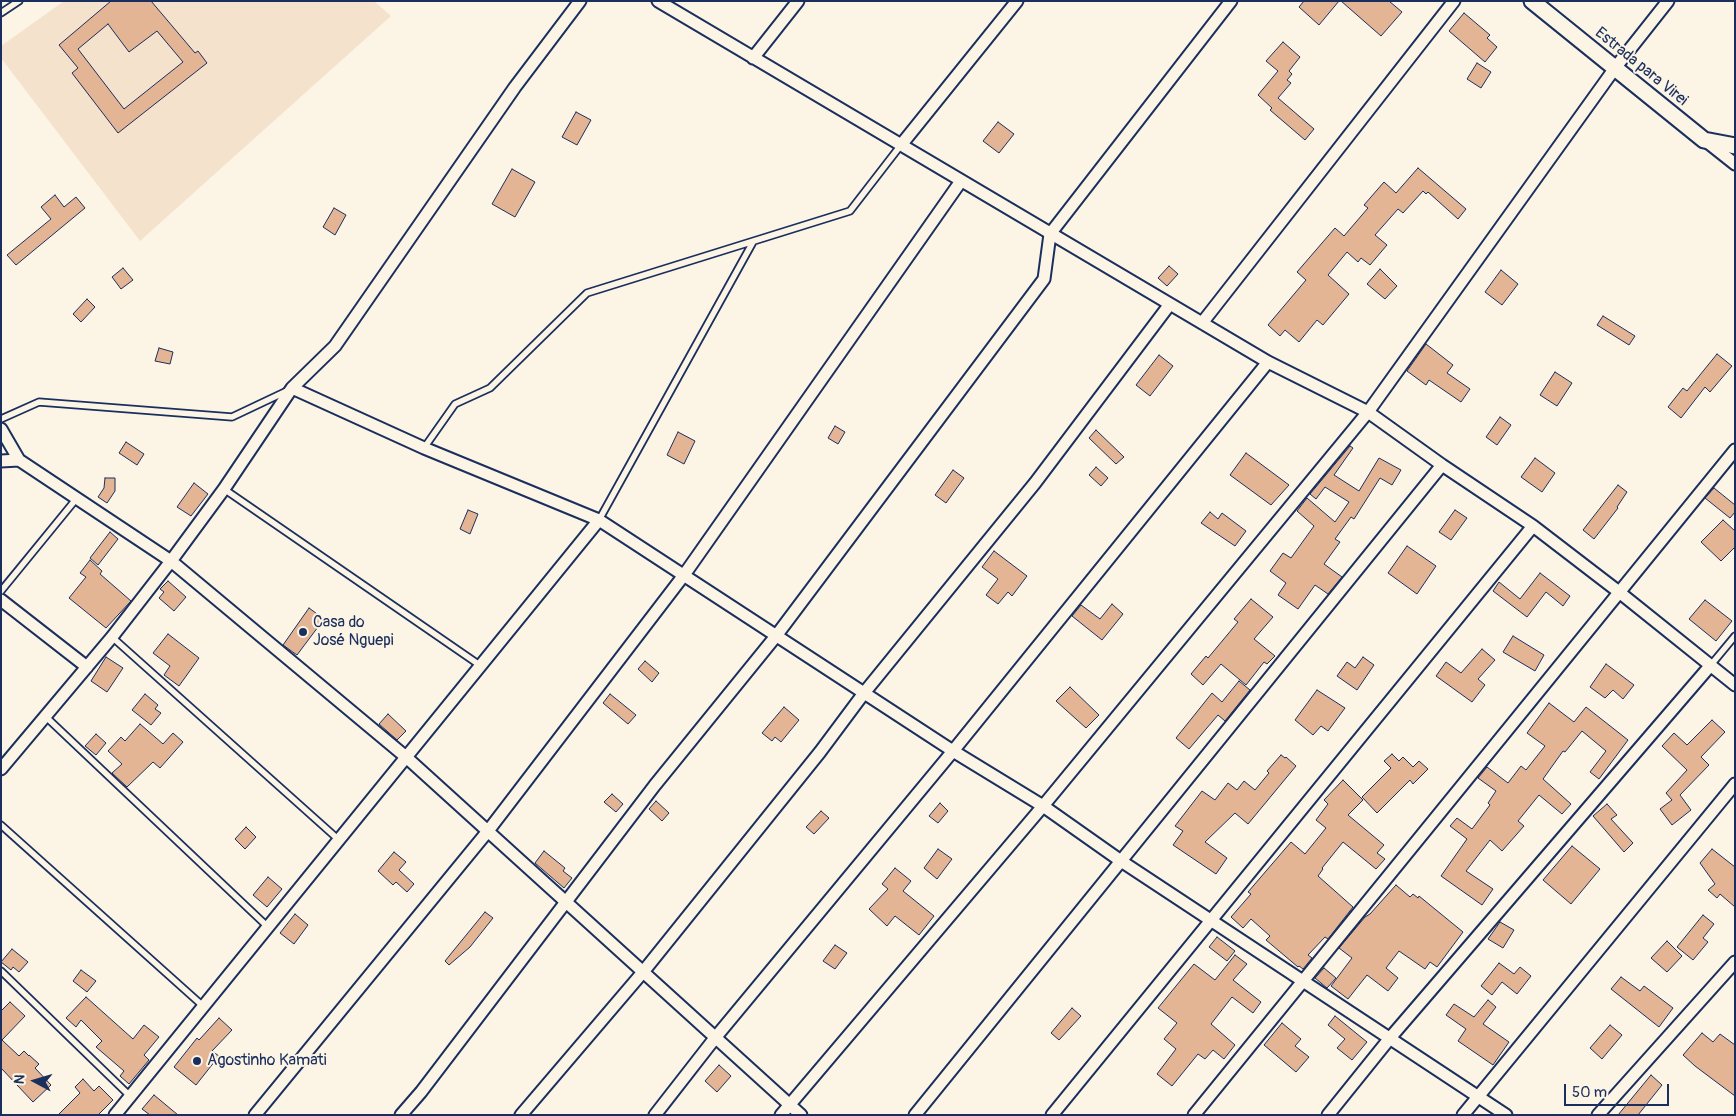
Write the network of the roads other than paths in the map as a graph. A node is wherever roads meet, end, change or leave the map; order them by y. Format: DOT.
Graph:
graph roads {
  1 [pos="19,1"];
  2 [pos="580,1"];
  3 [pos="658,1"];
  4 [pos="798,1"];
  5 [pos="1017,1"];
  6 [pos="1231,1"];
  7 [pos="1454,1"];
  8 [pos="1532,1"];
  9 [pos="1668,1"];
  10 [pos="1,13"];
  11 [pos="753,58"];
  12 [pos="1615,68"];
  13 [pos="1704,140"];
  14 [pos="901,145"];
  15 [pos="1735,146"];
  16 [pos="1735,164"];
  17 [pos="961,181"];
  18 [pos="1050,234"];
  19 [pos="753,242"];
  20 [pos="1170,304"];
  21 [pos="1202,323"];
  22 [pos="1268,362"];
  23 [pos="292,388"];
  24 [pos="1368,412"];
  25 [pos="1,419"];
  26 [pos="1,429"];
  27 [pos="424,448"];
  28 [pos="1735,450"];
  29 [pos="19,460"];
  30 [pos="1,461"];
  31 [pos="1442,465"];
  32 [pos="224,489"];
  33 [pos="77,498"];
  34 [pos="599,520"];
  35 [pos="1533,526"];
  36 [pos="171,561"];
  37 [pos="684,575"];
  38 [pos="1,590"];
  39 [pos="1619,592"];
  40 [pos="1,600"];
  41 [pos="776,636"];
  42 [pos="1735,636"];
  43 [pos="112,637"];
  44 [pos="87,666"];
  45 [pos="481,666"];
  46 [pos="1710,666"];
  47 [pos="1735,685"];
  48 [pos="864,693"];
  49 [pos="45,716"];
  50 [pos="953,751"];
  51 [pos="406,757"];
  52 [pos="1,769"];
  53 [pos="1735,784"];
  54 [pos="1043,806"];
  55 [pos="1,825"];
  56 [pos="488,831"];
  57 [pos="339,840"];
  58 [pos="1121,861"];
  59 [pos="567,903"];
  60 [pos="1211,920"];
  61 [pos="268,927"];
  62 [pos="1735,962"];
  63 [pos="1,971"];
  64 [pos="642,972"];
  65 [pos="1303,980"];
  66 [pos="203,1006"];
  67 [pos="716,1038"];
  68 [pos="1390,1038"];
  69 [pos="130,1096"];
  70 [pos="1479,1096"];
  71 [pos="790,1104"];
  72 [pos="114,1115"];
  73 [pos="255,1115"];
  74 [pos="401,1115"];
  75 [pos="521,1115"];
  76 [pos="655,1115"];
  77 [pos="781,1115"];
  78 [pos="801,1115"];
  79 [pos="915,1115"];
  80 [pos="1052,1115"];
  81 [pos="1194,1115"];
  82 [pos="1328,1115"];
  83 [pos="1463,1115"];
  84 [pos="1506,1115"];
  85 [pos="1598,1115"];
  1 -- 10 [label="lane"];
  2 -- 23 [label="street"];
  3 -- 11 [label="street"];
  4 -- 11 [label="street"];
  5 -- 14 [label="street"];
  6 -- 18 [label="street"];
  7 -- 21 [label="street"];
  8 -- 12 [label="street, Estrada para Virei"];
  9 -- 12 [label="street"];
  11 -- 14 [label="street"];
  12 -- 13 [label="street, Estrada para Virei"];
  12 -- 24 [label="street"];
  13 -- 15 [label="street, Estrada para Virei"];
  13 -- 16 [label="street"];
  14 -- 17 [label="street"];
  14 -- 19 [label="lane"];
  17 -- 18 [label="street"];
  17 -- 37 [label="street"];
  18 -- 20 [label="street"];
  18 -- 41 [label="street"];
  19 -- 27 [label="lane"];
  19 -- 34 [label="lane"];
  20 -- 21 [label="street"];
  20 -- 48 [label="street"];
  21 -- 22 [label="street"];
  22 -- 24 [label="street"];
  22 -- 50 [label="street"];
  23 -- 25 [label="lane"];
  23 -- 27 [label="street"];
  23 -- 32 [label="street"];
  24 -- 31 [label="street"];
  24 -- 54 [label="street"];
  26 -- 29 [label="street"];
  27 -- 34 [label="street"];
  28 -- 39 [label="street"];
  29 -- 30 [label="street"];
  29 -- 33 [label="street"];
  31 -- 35 [label="street"];
  31 -- 58 [label="street"];
  32 -- 36 [label="street"];
  32 -- 45 [label="lane"];
  33 -- 36 [label="street"];
  33 -- 38 [label="lane"];
  34 -- 37 [label="street"];
  34 -- 45 [label="street"];
  35 -- 39 [label="street"];
  35 -- 60 [label="street"];
  36 -- 43 [label="street"];
  36 -- 51 [label="street"];
  37 -- 41 [label="street"];
  37 -- 56 [label="street"];
  39 -- 46 [label="street"];
  39 -- 65 [label="street"];
  40 -- 44 [label="street"];
  41 -- 48 [label="street"];
  41 -- 59 [label="street"];
  42 -- 46 [label="lane"];
  43 -- 44 [label="street"];
  43 -- 57 [label="lane"];
  44 -- 49 [label="street"];
  45 -- 51 [label="street"];
  46 -- 47 [label="street"];
  46 -- 68 [label="street"];
  48 -- 50 [label="street"];
  48 -- 64 [label="street"];
  49 -- 52 [label="street"];
  49 -- 61 [label="lane"];
  50 -- 54 [label="street"];
  50 -- 67 [label="street"];
  51 -- 56 [label="street"];
  51 -- 57 [label="street"];
  53 -- 70 [label="street"];
  54 -- 58 [label="street"];
  54 -- 71 [label="street"];
  55 -- 66 [label="lane"];
  56 -- 59 [label="street"];
  56 -- 73 [label="street"];
  57 -- 61 [label="street"];
  58 -- 60 [label="street"];
  58 -- 79 [label="street"];
  59 -- 64 [label="street"];
  59 -- 74 [label="street"];
  60 -- 65 [label="street"];
  60 -- 80 [label="street"];
  61 -- 66 [label="street"];
  62 -- 85 [label="street"];
  63 -- 69 [label="lane"];
  64 -- 67 [label="street"];
  64 -- 75 [label="street"];
  65 -- 68 [label="street"];
  65 -- 81 [label="street"];
  66 -- 69 [label="street"];
  67 -- 71 [label="street"];
  67 -- 76 [label="street"];
  68 -- 70 [label="street"];
  68 -- 82 [label="street"];
  69 -- 72 [label="street"];
  70 -- 83 [label="street"];
  70 -- 84 [label="street"];
  71 -- 77 [label="street"];
  71 -- 78 [label="street"];
}
